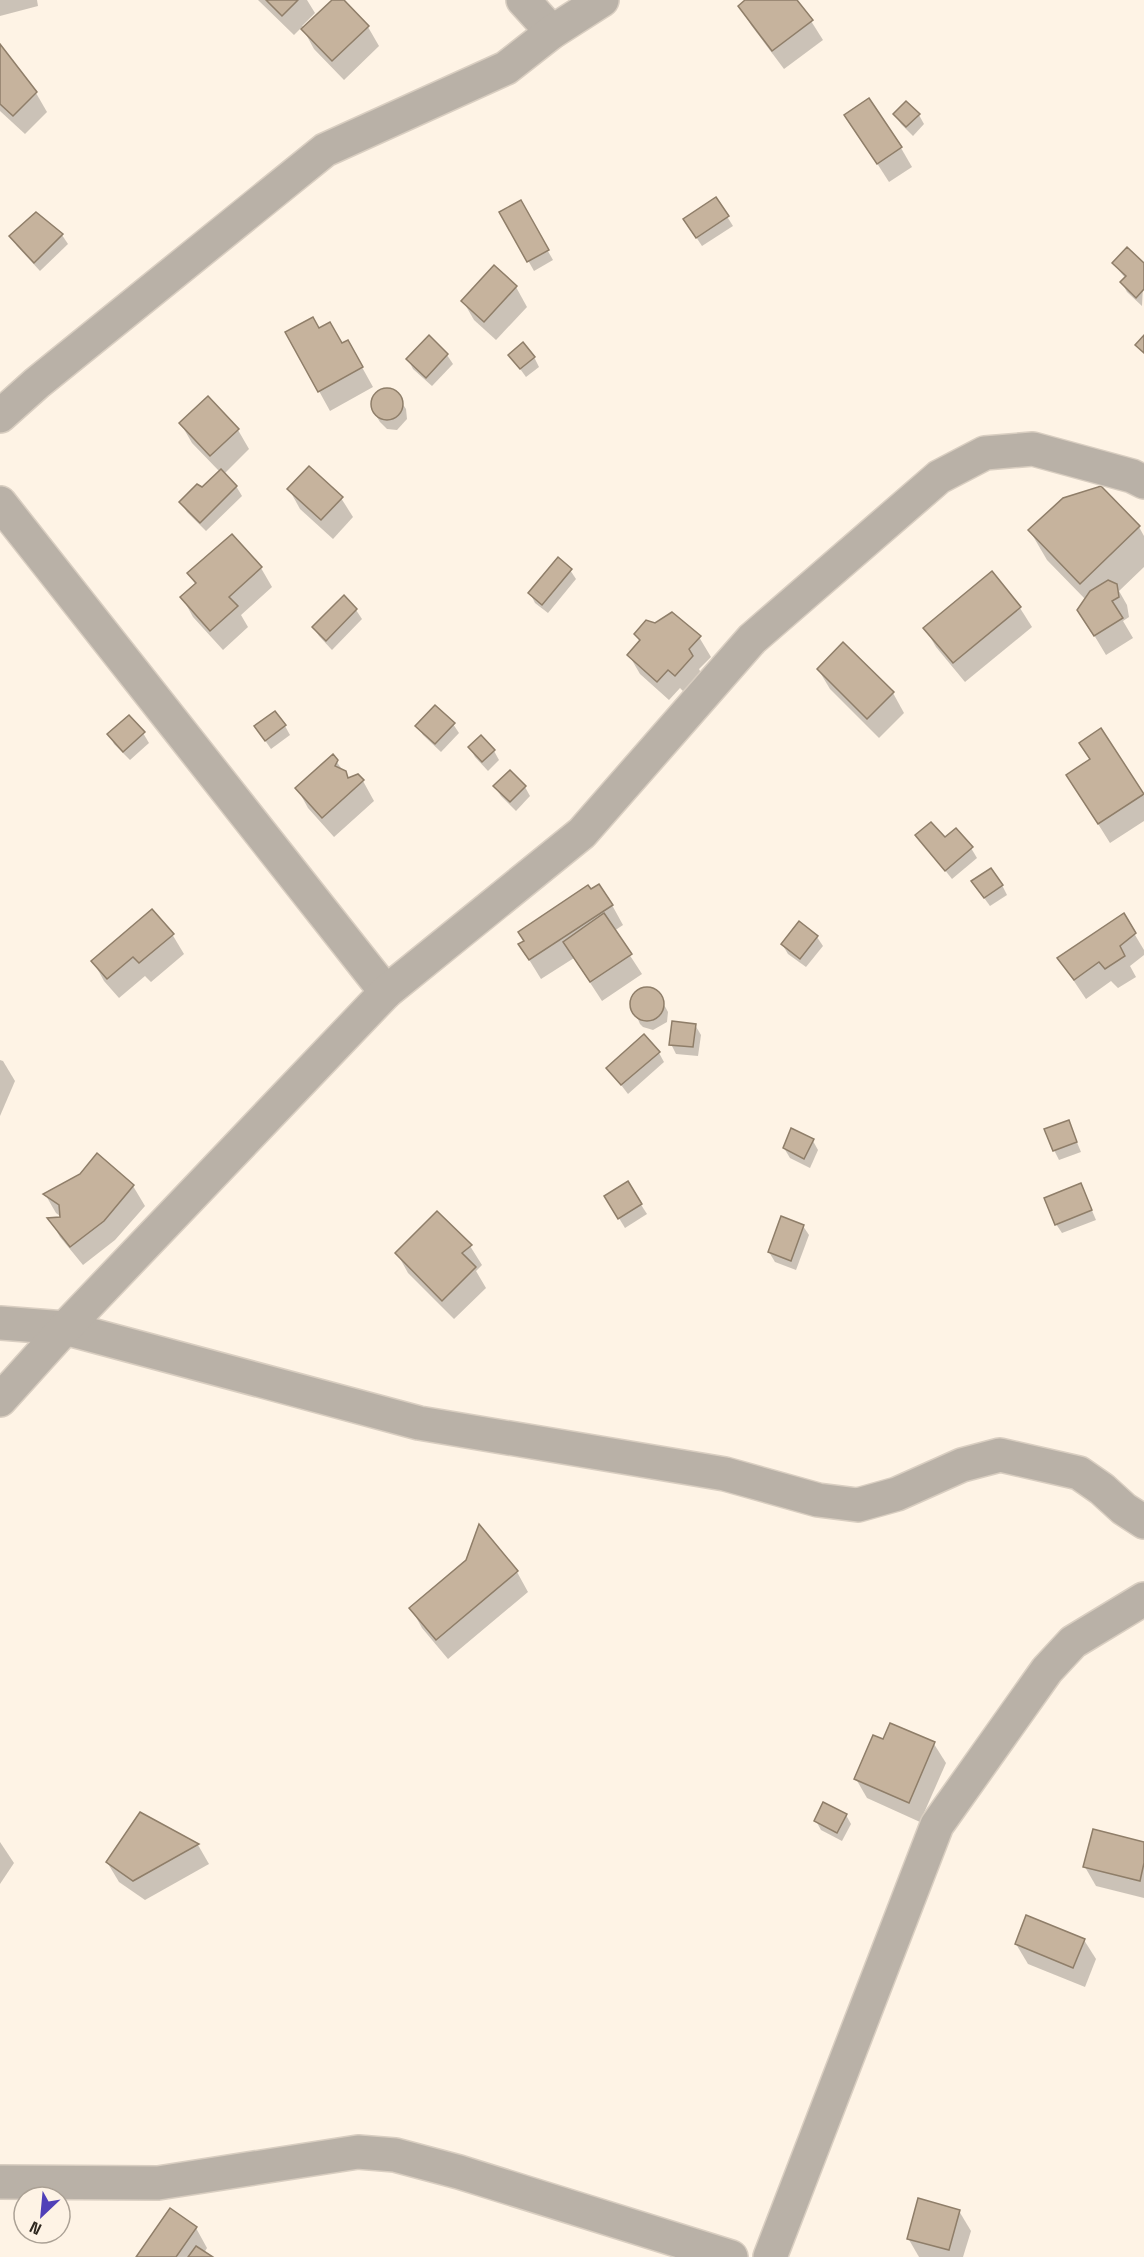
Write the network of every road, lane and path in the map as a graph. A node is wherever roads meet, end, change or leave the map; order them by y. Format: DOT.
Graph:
graph roads {
  1 [pos="522,0"];
  2 [pos="602,0"];
  3 [pos="552,32"];
  4 [pos="0,416"];
  5 [pos="1144,482"];
  6 [pos="0,502"];
  7 [pos="386,992"];
  8 [pos="0,1323"];
  9 [pos="65,1328"];
  10 [pos="0,1400"];
  11 [pos="1144,1522"];
  12 [pos="1144,1599"];
  13 [pos="0,2182"];
  14 [pos="731,2257"];
  15 [pos="770,2257"];
  1 -- 3 [label="street"];
  2 -- 3 [label="street"];
  3 -- 4 [label="street"];
  5 -- 7 [label="street"];
  6 -- 7 [label="street"];
  7 -- 9 [label="street"];
  8 -- 9 [label="street"];
  9 -- 10 [label="street"];
  9 -- 11 [label="street"];
  12 -- 15 [label="street"];
  13 -- 14 [label="street"];
}
